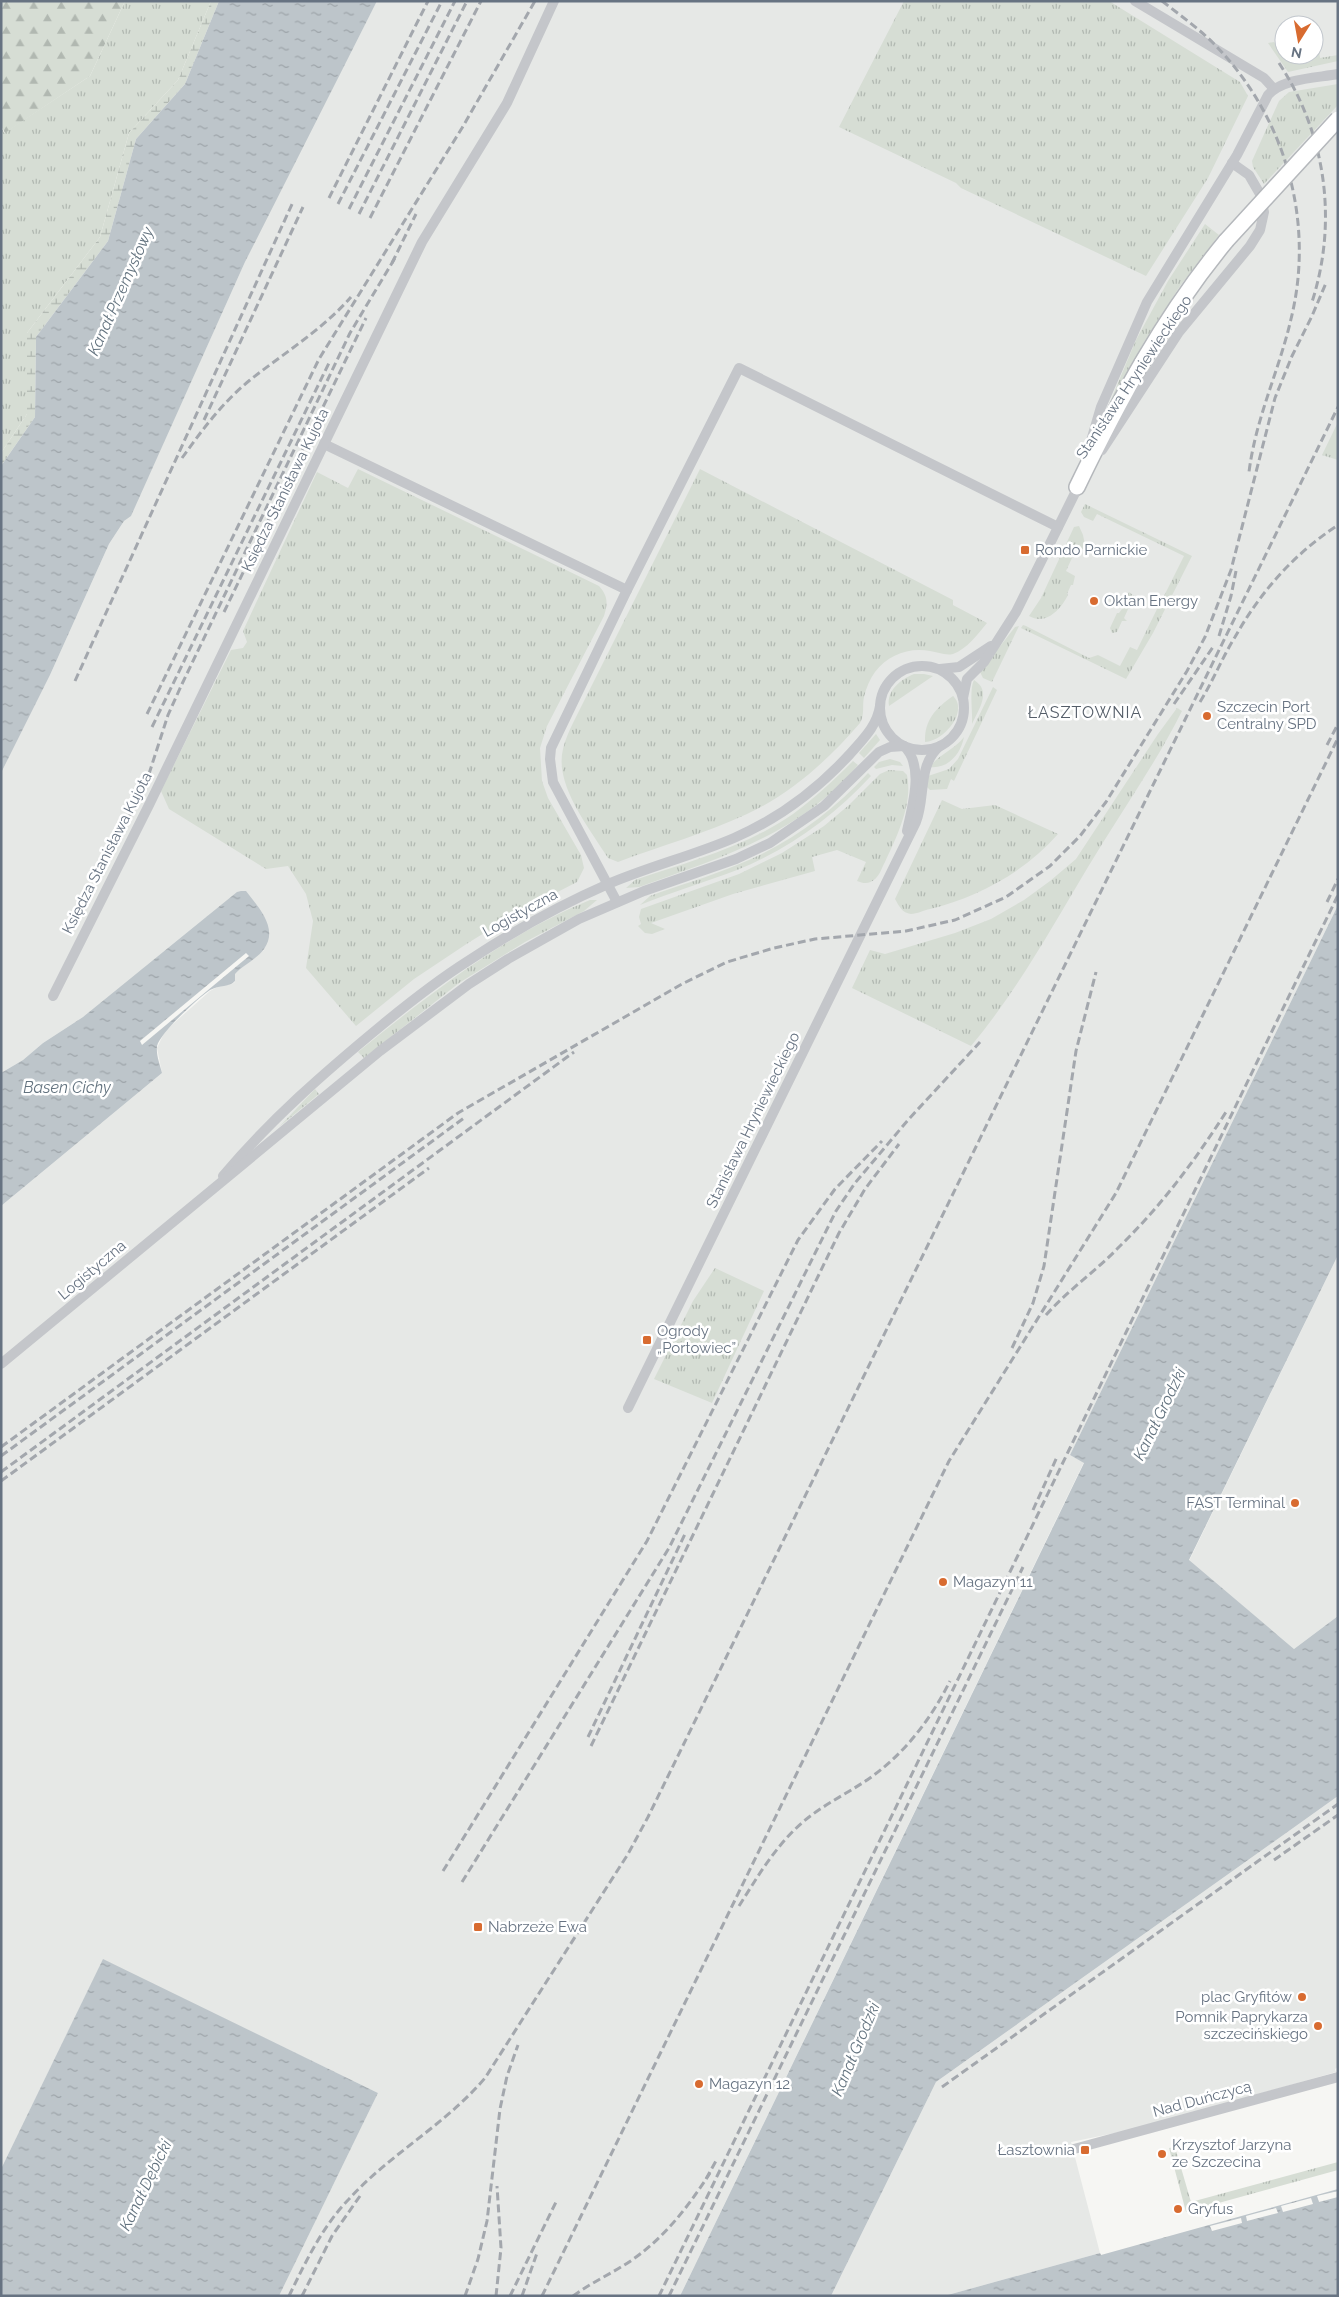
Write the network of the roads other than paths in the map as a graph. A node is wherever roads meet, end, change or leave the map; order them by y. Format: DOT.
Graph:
graph roads {
  1 [pos="554,1"];
  2 [pos="1135,1"];
  3 [pos="1338,74"];
  4 [pos="1274,89"];
  5 [pos="1338,119"];
  6 [pos="1232,163"];
  7 [pos="324,444"];
  8 [pos="1077,488"];
  9 [pos="1058,528"];
  10 [pos="627,590"];
  11 [pos="1001,636"];
  12 [pos="936,668"];
  13 [pos="963,698"];
  14 [pos="880,706"];
  15 [pos="904,746"];
  16 [pos="940,746"];
  17 [pos="903,845"];
  18 [pos="607,884"];
  19 [pos="617,902"];
  20 [pos="53,996"];
  21 [pos="202,1198"];
  22 [pos="1,1364"];
  23 [pos="628,1408"];
  24 [pos="1338,2077"];
  25 [pos="1074,2149"];
  1 -- 7 [label="street, Księdza Stanisława Kujota"];
  2 -- 4 [label="street"];
  3 -- 4 [label="street"];
  4 -- 6 [label="street, Stanisława Hryniewieckiego"];
  5 -- 8 [label="main road, bridge"];
  6 -- 8 [label="street, Stanisława Hryniewieckiego"];
  6 -- 8 [label="street, Stanisława Hryniewieckiego"];
  7 -- 10 [label="street"];
  7 -- 20 [label="street, Księdza Stanisława Kujota"];
  8 -- 9 [label="street, Stanisława Hryniewieckiego"];
  9 -- 10 [label="street"];
  9 -- 11 [label="street, Stanisława Hryniewieckiego"];
  10 -- 18 [label="street"];
  11 -- 12 [label="street, Stanisława Hryniewieckiego"];
  11 -- 13 [label="street, Stanisława Hryniewieckiego"];
  12 -- 13 [label="street"];
  12 -- 14 [label="street"];
  13 -- 16 [label="street"];
  14 -- 15 [label="street"];
  14 -- 18 [label="street, Logistyczna"];
  15 -- 16 [label="street"];
  15 -- 17 [label="street, Stanisława Hryniewieckiego"];
  15 -- 19 [label="street, Logistyczna"];
  16 -- 17 [label="street, Stanisława Hryniewieckiego"];
  17 -- 23 [label="street, Stanisława Hryniewieckiego"];
  18 -- 19 [label="street"];
  18 -- 21 [label="street, Logistyczna"];
  19 -- 21 [label="street, Logistyczna"];
  21 -- 22 [label="street, Logistyczna"];
  24 -- 25 [label="street, Nad Duńczycą"];
}
